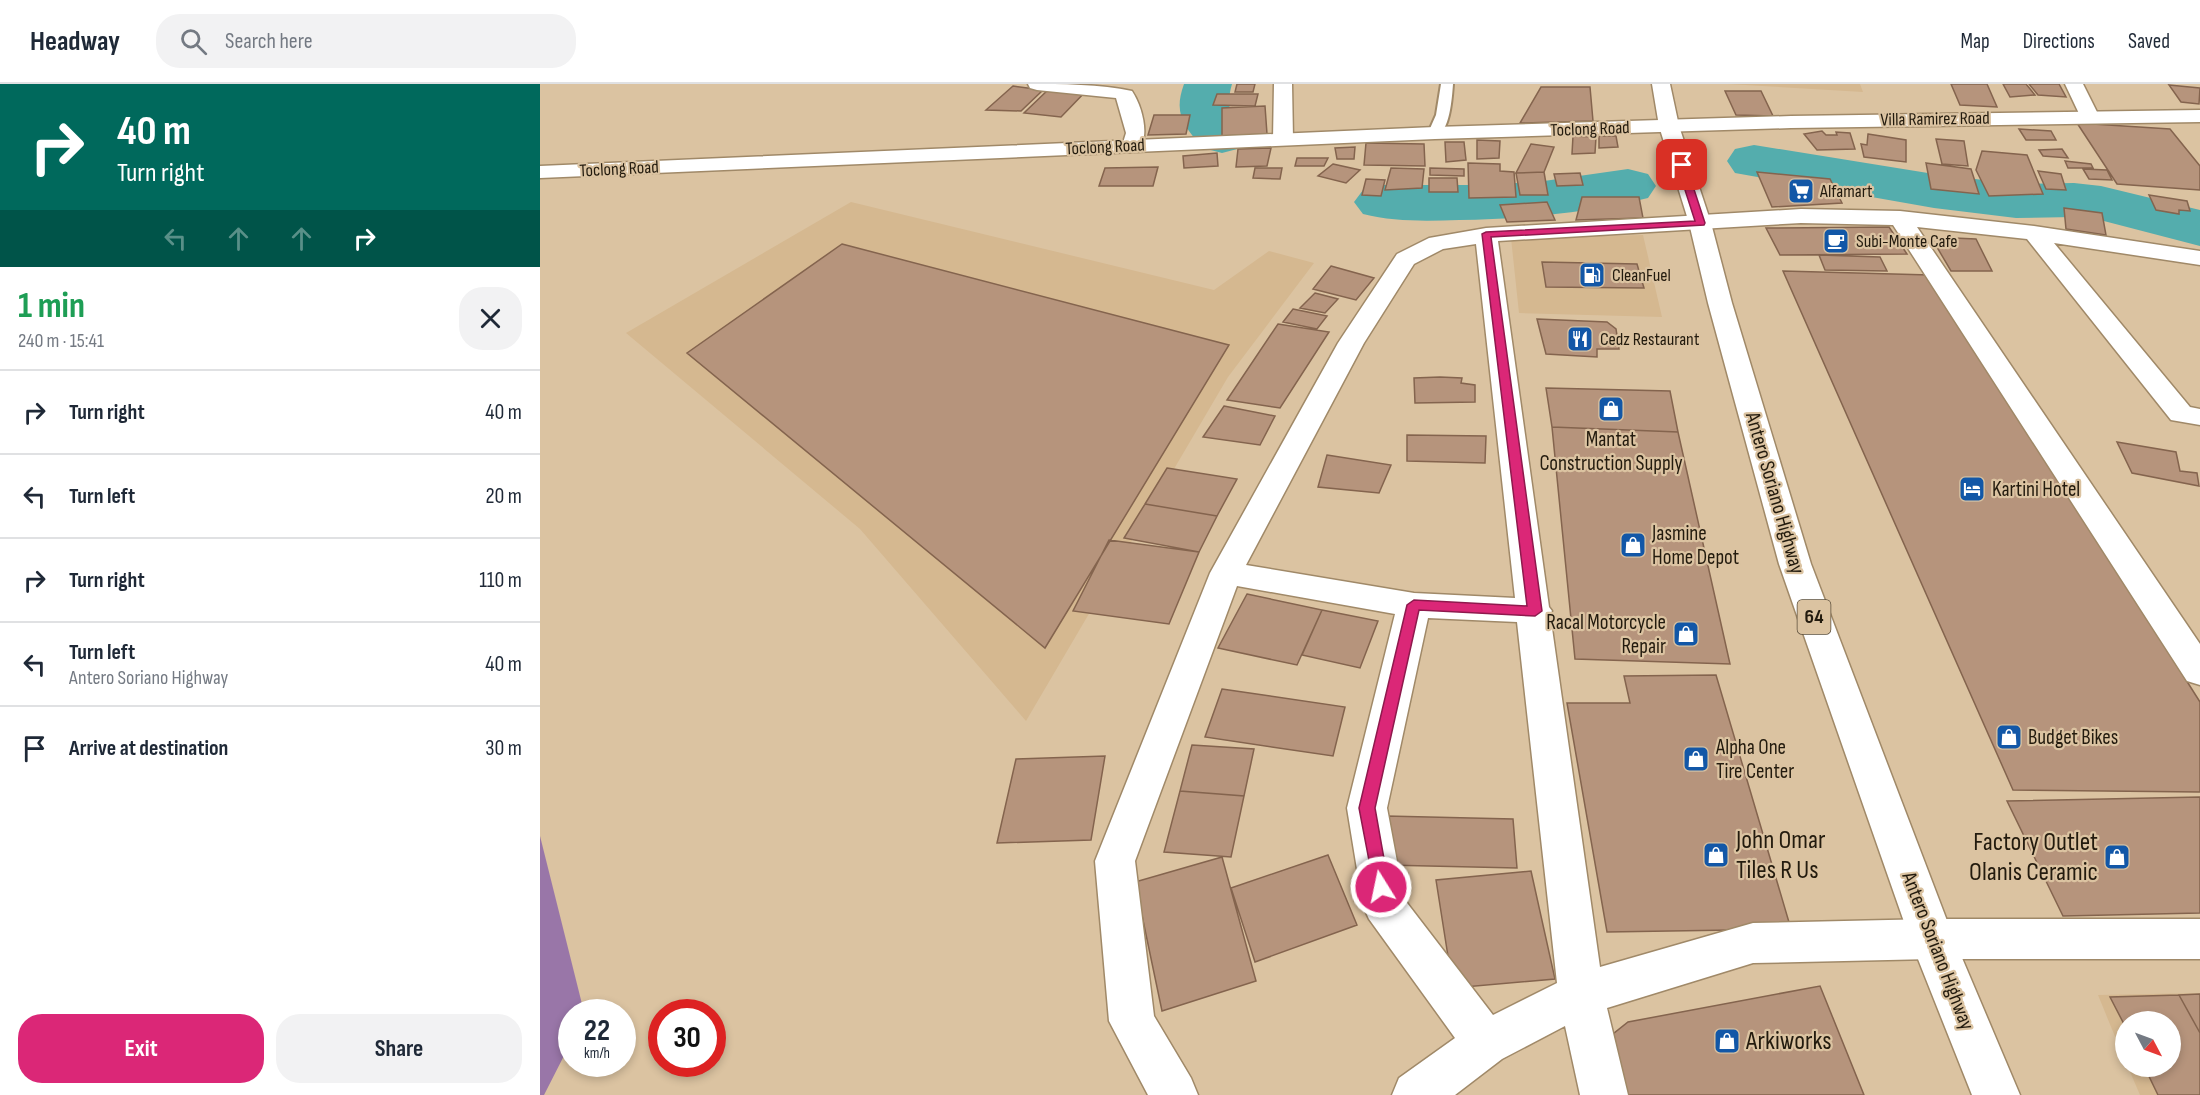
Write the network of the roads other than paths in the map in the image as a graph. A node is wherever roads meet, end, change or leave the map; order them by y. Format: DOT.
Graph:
graph roads {
  1 [pos="1037,84"];
  2 [pos="1283,84"];
  3 [pos="1447,84"];
  4 [pos="1661,84"];
  5 [pos="2074,84"];
  6 [pos="2200,116"];
  7 [pos="2090,117"];
  8 [pos="1669,126"];
  9 [pos="1435,133"];
  10 [pos="1283,139"];
  11 [pos="1132,146"];
  12 [pos="540,172"];
  13 [pos="1900,218"];
  14 [pos="1700,223"];
  15 [pos="2034,233"];
  16 [pos="1486,234"];
  17 [pos="2200,259"];
  18 [pos="2200,417"];
  19 [pos="1226,573"];
  20 [pos="1414,605"];
  21 [pos="1535,611"];
  22 [pos="2200,672"];
  23 [pos="1932,939"];
  24 [pos="2200,939"];
  25 [pos="1581,994"];
  26 [pos="1485,1043"];
  27 [pos="1174,1095"];
  28 [pos="1416,1095"];
  29 [pos="1604,1095"];
  30 [pos="1996,1095"];
  1 -- 11 [label="street"];
  2 -- 10 [label="street"];
  3 -- 9 [label="lane"];
  4 -- 8 [label="street, Antero Soriano Highway / 64"];
  5 -- 7 [label="street"];
  6 -- 7 [label="street, Villa Ramirez Road"];
  7 -- 8 [label="street, Villa Ramirez Road"];
  8 -- 9 [label="street, Toclong Road"];
  8 -- 14 [label="street, Antero Soriano Highway / 64"];
  9 -- 10 [label="street, Toclong Road"];
  10 -- 11 [label="street, Toclong Road"];
  11 -- 12 [label="street, Toclong Road"];
  13 -- 14 [label="street"];
  13 -- 15 [label="street"];
  13 -- 22 [label="street"];
  14 -- 16 [label="street"];
  14 -- 23 [label="street, Antero Soriano Highway / 64"];
  15 -- 17 [label="street"];
  15 -- 18 [label="street"];
  16 -- 19 [label="street"];
  16 -- 21 [label="street"];
  19 -- 20 [label="street"];
  19 -- 27 [label="street"];
  20 -- 21 [label="street"];
  20 -- 26 [label="street"];
  21 -- 25 [label="street"];
  23 -- 24 [label="street"];
  23 -- 25 [label="street"];
  23 -- 30 [label="street, Antero Soriano Highway / 64"];
  25 -- 26 [label="street"];
  25 -- 29 [label="street"];
  26 -- 28 [label="street"];
}
